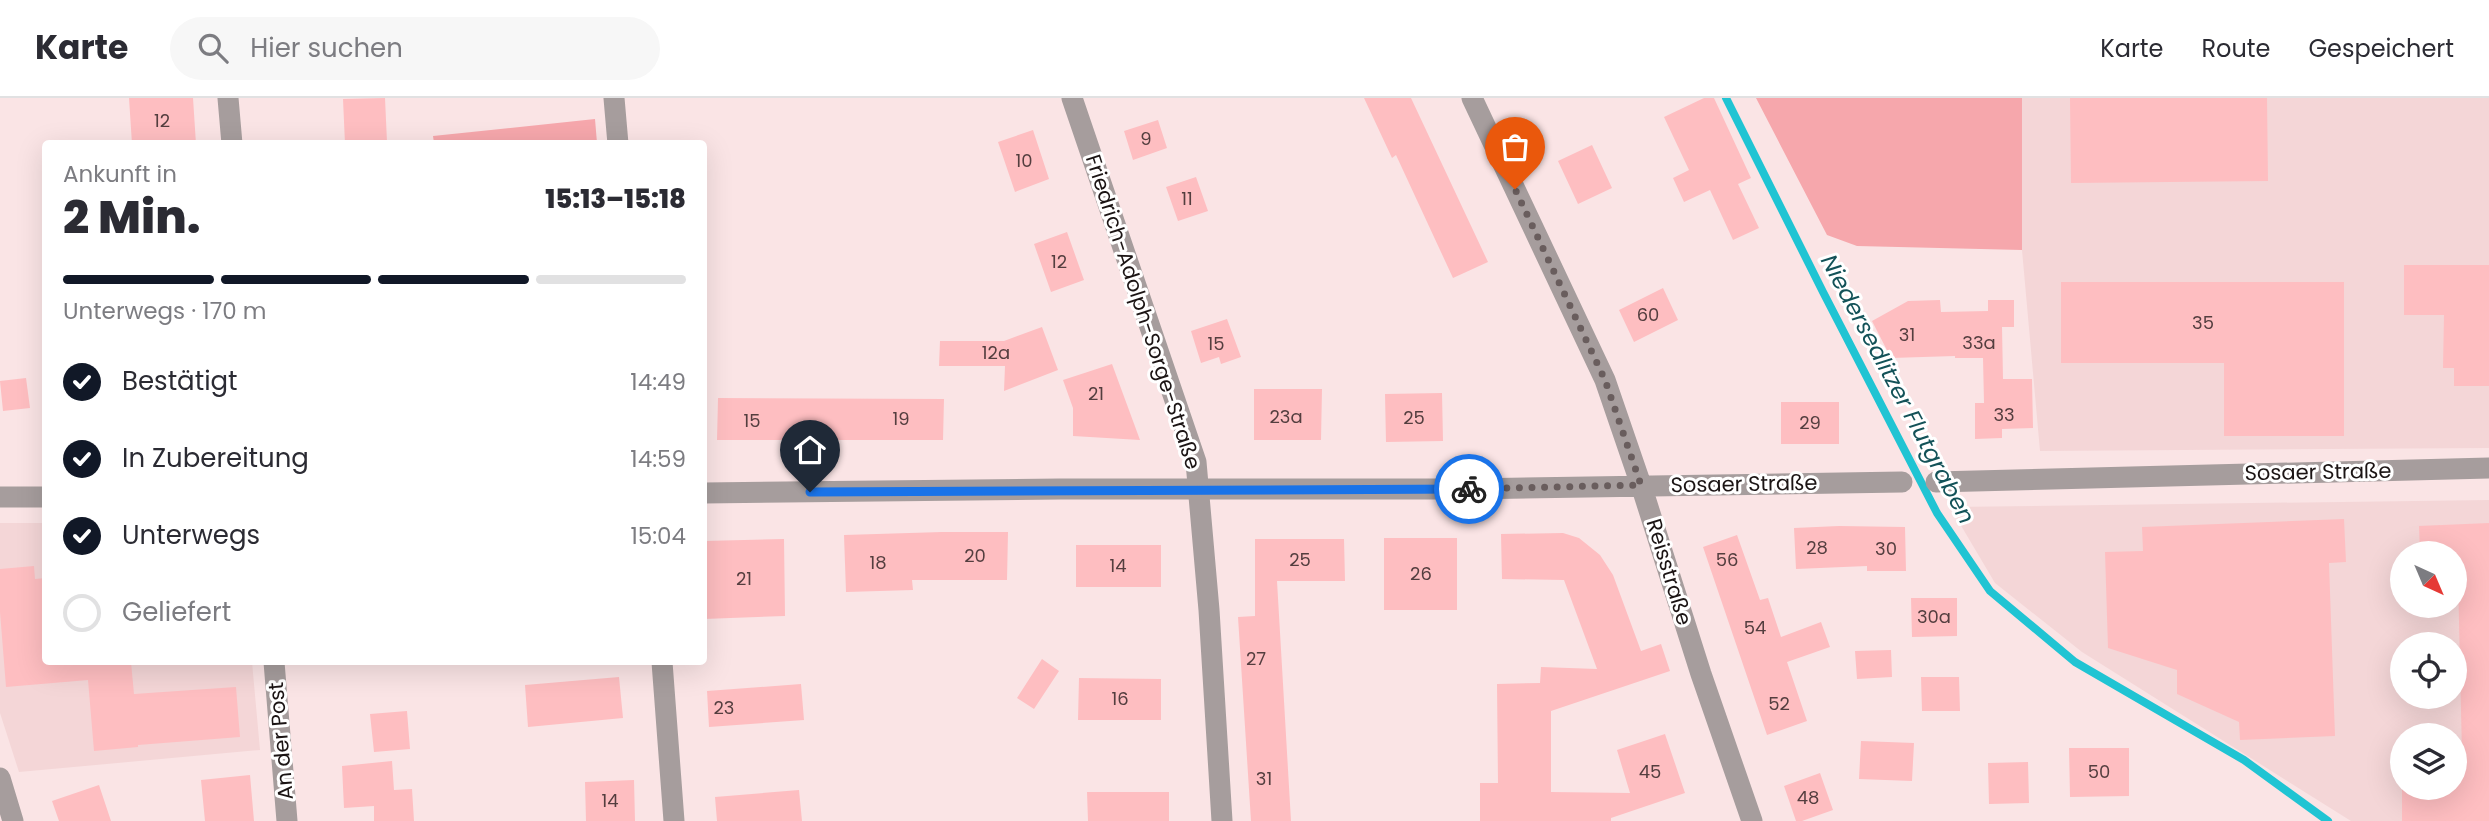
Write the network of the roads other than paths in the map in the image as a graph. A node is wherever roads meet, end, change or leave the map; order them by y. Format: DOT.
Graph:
graph roads {
  1 [pos="228,98"];
  2 [pos="614,98"];
  3 [pos="1072,98"];
  4 [pos="1472,98"];
  5 [pos="232,140"];
  6 [pos="618,140"];
  7 [pos="2489,468"];
  8 [pos="1902,482"];
  9 [pos="1937,482"];
  10 [pos="1641,485"];
  11 [pos="1200,491"];
  12 [pos="707,493"];
  13 [pos="0,497"];
  14 [pos="42,497"];
  15 [pos="274,665"];
  16 [pos="662,665"];
  17 [pos="0,779"];
  18 [pos="13,821"];
  19 [pos="287,821"];
  20 [pos="674,821"];
  21 [pos="1222,821"];
  22 [pos="1752,821"];
  1 -- 5 [label="street"];
  2 -- 6 [label="street"];
  3 -- 11 [label="street, Friedrich-Adolph-Sorge-Straße"];
  4 -- 10 [label="street, Reisstraße"];
  7 -- 9 [label="street, Sosaer Straße"];
  8 -- 10 [label="street, Sosaer Straße"];
  10 -- 11 [label="street, Sosaer Straße"];
  10 -- 22 [label="street, Reisstraße"];
  11 -- 12 [label="street, Sosaer Straße"];
  11 -- 21 [label="street, Friedrich-Adolph-Sorge-Straße"];
  13 -- 14 [label="street"];
  15 -- 19 [label="street, An der Post"];
  16 -- 20 [label="street"];
  17 -- 18 [label="street"];
}
